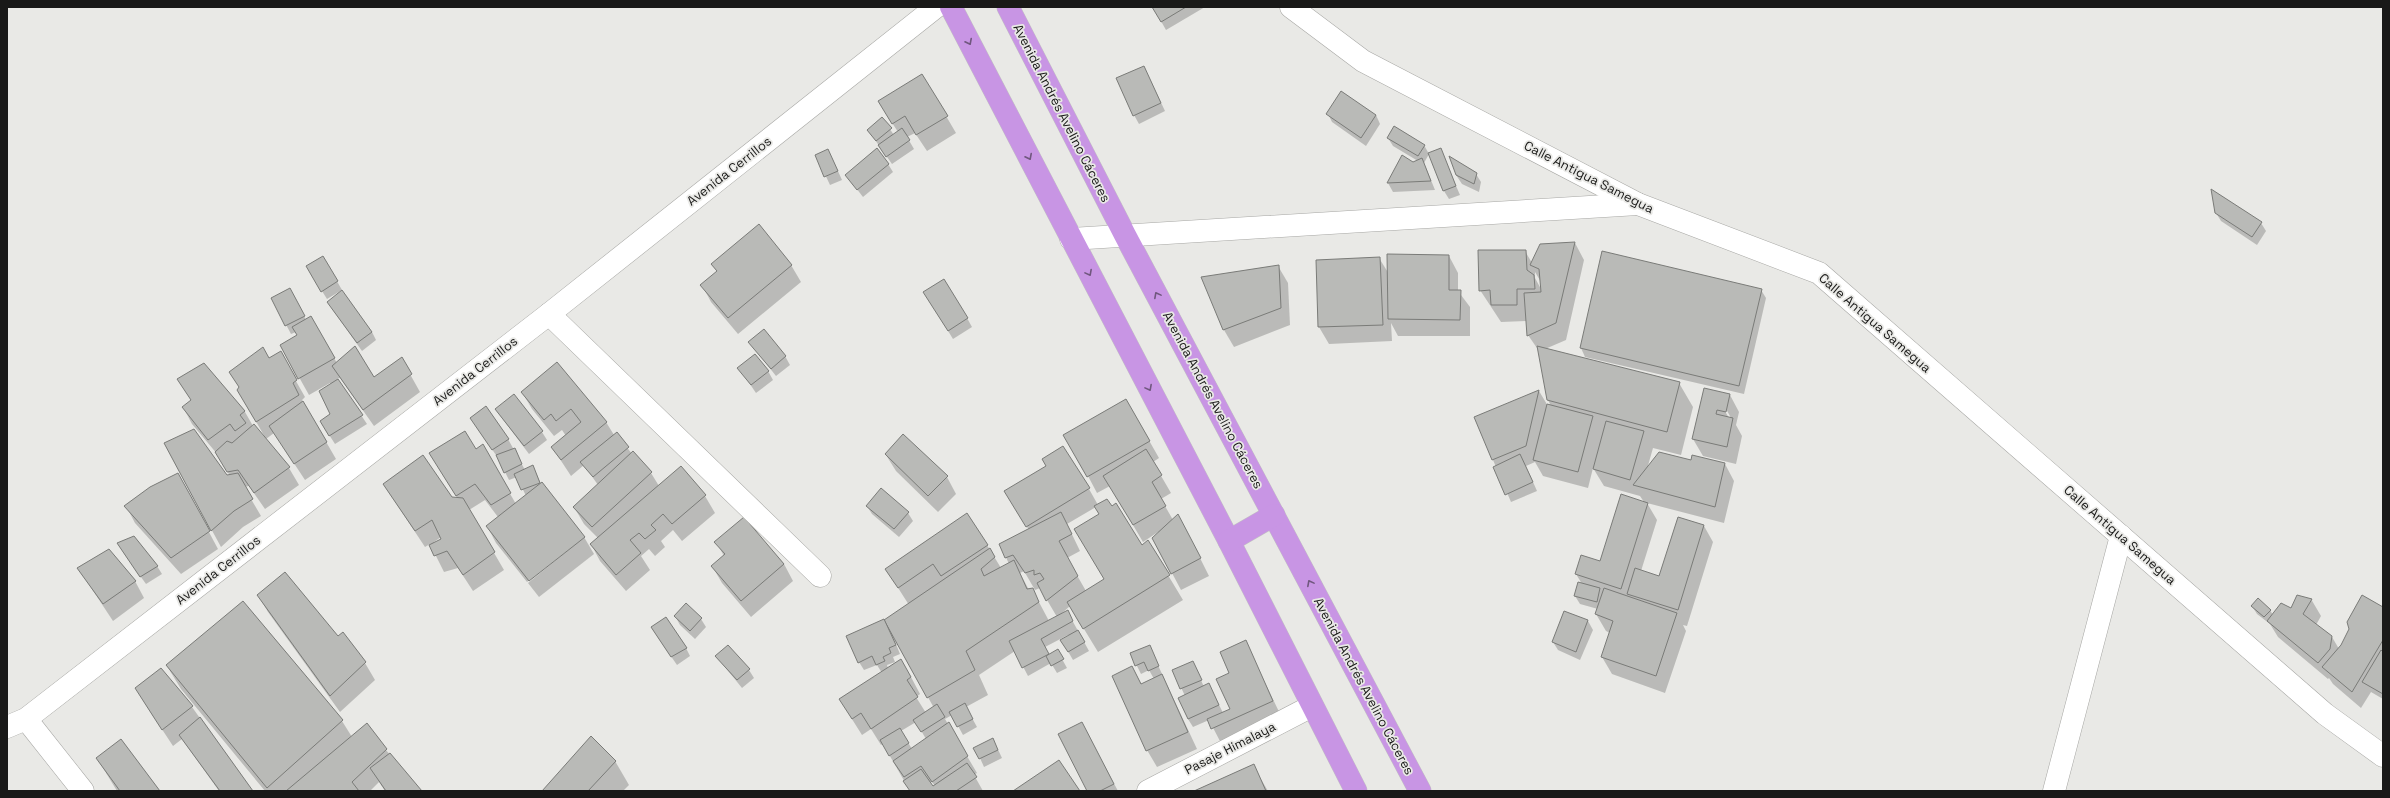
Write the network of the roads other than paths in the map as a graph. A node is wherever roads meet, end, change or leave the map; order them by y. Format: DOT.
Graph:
graph roads {
  1 [pos="936,7"];
  2 [pos="951,7"];
  3 [pos="1008,7"];
  4 [pos="1291,7"];
  5 [pos="1638,204"];
  6 [pos="1125,235"];
  7 [pos="1071,239"];
  8 [pos="549,314"];
  9 [pos="1274,515"];
  10 [pos="2121,536"];
  11 [pos="1229,541"];
  12 [pos="820,576"];
  13 [pos="1312,706"];
  14 [pos="17,723"];
  15 [pos="2383,756"];
  16 [pos="83,791"];
  17 [pos="1148,791"];
  18 [pos="1356,791"];
  19 [pos="1420,791"];
  20 [pos="2054,791"];
  1 -- 8 [label="street, Avenida Cerrillos"];
  2 -- 7 [label="highway, one-way"];
  3 -- 6 [label="highway, Avenida Andrés Avelino Cáceres"];
  4 -- 5 [label="street, Calle Antigua Samegua"];
  5 -- 6 [label="street"];
  5 -- 10 [label="street, Calle Antigua Samegua"];
  6 -- 7 [label="street"];
  9 -- 6 [label="highway, Avenida Andrés Avelino Cáceres, one-way"];
  7 -- 11 [label="highway, one-way"];
  8 -- 12 [label="street"];
  8 -- 14 [label="street, Avenida Cerrillos"];
  9 -- 11 [label="highway"];
  19 -- 9 [label="highway, Avenida Andrés Avelino Cáceres, one-way"];
  10 -- 15 [label="street, Calle Antigua Samegua"];
  10 -- 20 [label="street"];
  11 -- 13 [label="highway"];
  13 -- 17 [label="street, Pasaje Himalaya"];
  13 -- 18 [label="highway"];
  14 -- 16 [label="street"];
}
